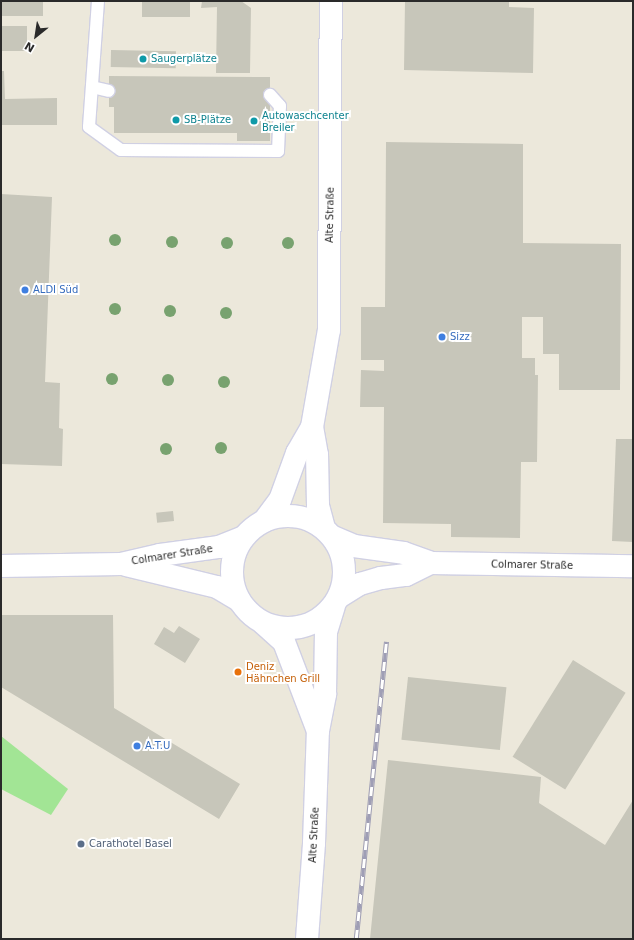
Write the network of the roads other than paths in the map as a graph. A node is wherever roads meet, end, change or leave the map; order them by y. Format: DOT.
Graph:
graph roads {
  1 [pos="98,1"];
  2 [pos="330,1"];
  3 [pos="92,87"];
  4 [pos="109,91"];
  5 [pos="270,95"];
  6 [pos="312,427"];
  7 [pos="264,521"];
  8 [pos="328,533"];
  9 [pos="244,537"];
  10 [pos="431,563"];
  11 [pos="121,564"];
  12 [pos="1,566"];
  13 [pos="633,566"];
  14 [pos="239,600"];
  15 [pos="336,601"];
  16 [pos="262,622"];
  17 [pos="318,731"];
  18 [pos="307,939"];
  1 -- 3 [label="lane"];
  2 -- 6 [label="main road, Alte Straße"];
  3 -- 4 [label="lane"];
  3 -- 5 [label="lane"];
  6 -- 7 [label="main road, Alte Straße"];
  6 -- 8 [label="main road, Alte Straße"];
  7 -- 8 [label="main road"];
  7 -- 9 [label="main road"];
  8 -- 10 [label="main road, Colmarer Straße"];
  8 -- 15 [label="main road"];
  9 -- 11 [label="main road, Colmarer Straße"];
  9 -- 14 [label="main road"];
  10 -- 13 [label="main road, Colmarer Straße"];
  10 -- 15 [label="main road, Colmarer Straße"];
  11 -- 12 [label="main road, Colmarer Straße"];
  11 -- 14 [label="main road, Colmarer Straße"];
  14 -- 16 [label="main road"];
  15 -- 16 [label="main road"];
  15 -- 17 [label="main road, Alte Straße"];
  16 -- 17 [label="main road, Alte Straße"];
  17 -- 18 [label="main road, Alte Straße"];
}
